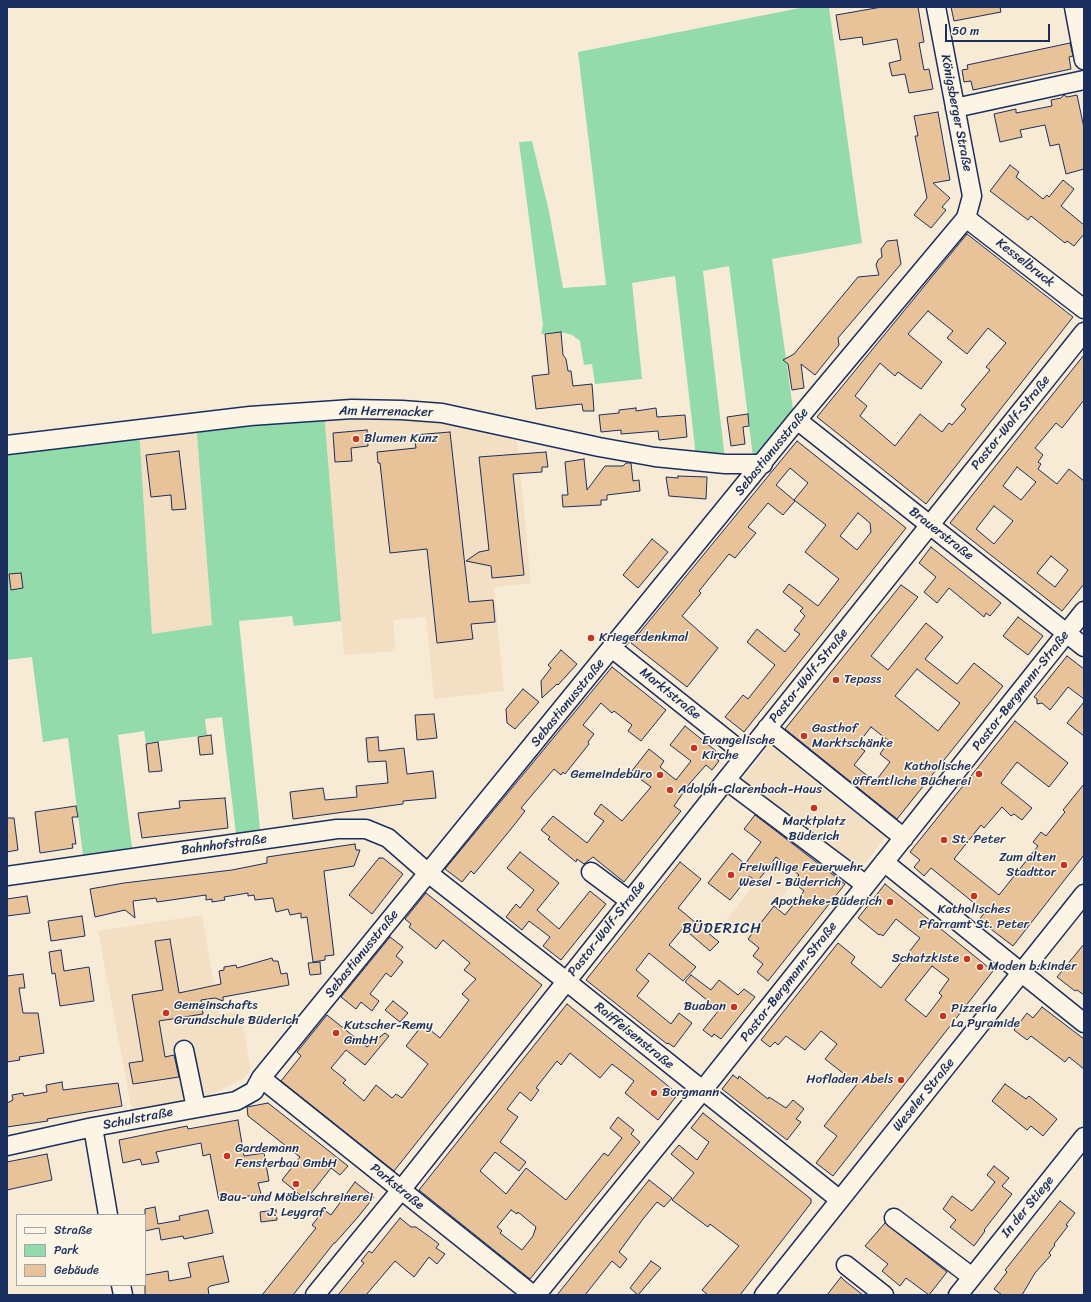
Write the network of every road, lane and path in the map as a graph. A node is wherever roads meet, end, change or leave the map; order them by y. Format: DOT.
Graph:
graph roads {
  1 [pos="936,7"];
  2 [pos="1074,7"];
  3 [pos="1084,60"];
  4 [pos="1084,80"];
  5 [pos="955,108"];
  6 [pos="966,218"];
  7 [pos="1084,309"];
  8 [pos="1084,332"];
  9 [pos="797,420"];
  10 [pos="7,445"];
  11 [pos="763,464"];
  12 [pos="930,525"];
  13 [pos="1084,611"];
  14 [pos="1067,633"];
  15 [pos="1084,647"];
  16 [pos="612,649"];
  17 [pos="767,728"];
  18 [pos="746,755"];
  19 [pos="726,780"];
  20 [pos="904,838"];
  21 [pos="884,862"];
  22 [pos="591,872"];
  23 [pos="428,873"];
  24 [pos="7,876"];
  25 [pos="866,885"];
  26 [pos="1084,894"];
  27 [pos="630,901"];
  28 [pos="1021,973"];
  29 [pos="566,981"];
  30 [pos="1084,1023"];
  31 [pos="184,1050"];
  32 [pos="261,1078"];
  33 [pos="702,1091"];
  34 [pos="196,1108"];
  35 [pos="93,1127"];
  36 [pos="1084,1137"];
  37 [pos="7,1146"];
  38 [pos="401,1190"];
  39 [pos="840,1200"];
  40 [pos="108,1214"];
  41 [pos="894,1218"];
  42 [pos="846,1265"];
  43 [pos="972,1277"];
  44 [pos="315,1295"];
  45 [pos="535,1295"];
  46 [pos="764,1295"];
  47 [pos="884,1295"];
  48 [pos="958,1295"];
  1 -- 5 [label="street, Königsberger Straße"];
  2 -- 3 [label="street"];
  4 -- 5 [label="street"];
  5 -- 6 [label="street, Königsberger Straße"];
  6 -- 7 [label="street, Kesselbruck"];
  6 -- 9 [label="street, Sebastianusstraße"];
  8 -- 12 [label="street, Pastor-Wolf-Straße"];
  9 -- 11 [label="street, Sebastianusstraße"];
  9 -- 12 [label="street, Brauerstraße"];
  10 -- 11 [label="street, Am Herrenacker"];
  11 -- 16 [label="street, Sebastianusstraße"];
  12 -- 14 [label="street, Brauerstraße"];
  12 -- 17 [label="street, Pastor-Wolf-Straße"];
  13 -- 14 [label="street, Pastor-Bergmann-Straße"];
  14 -- 15 [label="street, Brauerstraße"];
  14 -- 20 [label="street, Pastor-Bergmann-Straße"];
  16 -- 18 [label="street, Marktstraße"];
  16 -- 23 [label="street, Sebastianusstraße"];
  17 -- 18 [label="street, Pastor-Wolf-Straße"];
  17 -- 20 [label="street"];
  18 -- 19 [label="street, Pastor-Wolf-Straße"];
  19 -- 25 [label="street"];
  19 -- 27 [label="street, Pastor-Wolf-Straße"];
  20 -- 21 [label="street, Pastor-Bergmann-Straße"];
  21 -- 25 [label="street, Pastor-Bergmann-Straße"];
  21 -- 28 [label="street"];
  22 -- 27 [label="street"];
  23 -- 24 [label="street, Bahnhofstraße"];
  23 -- 29 [label="street, Raiffeisenstraße"];
  23 -- 32 [label="street, Sebastianusstraße"];
  25 -- 33 [label="street, Pastor-Bergmann-Straße"];
  26 -- 28 [label="street, Weseler Straße"];
  27 -- 29 [label="street, Pastor-Wolf-Straße"];
  28 -- 30 [label="street"];
  28 -- 39 [label="street, Weseler Straße"];
  29 -- 33 [label="street, Raiffeisenstraße"];
  29 -- 38 [label="street, Pastor-Wolf-Straße"];
  31 -- 34 [label="street"];
  32 -- 34 [label="street, Schulstraße"];
  32 -- 38 [label="street, Parkstraße"];
  33 -- 39 [label="street, Raiffeisenstraße"];
  33 -- 45 [label="street, Pastor-Bergmann-Straße"];
  34 -- 35 [label="street, Schulstraße"];
  35 -- 37 [label="street, Schulstraße"];
  35 -- 40 [label="street"];
  36 -- 43 [label="street, In der Stiege"];
  38 -- 44 [label="street, Pastor-Wolf-Straße"];
  38 -- 45 [label="street, Parkstraße"];
  39 -- 46 [label="street, Weseler Straße"];
  41 -- 43 [label="street"];
  42 -- 47 [label="street"];
  43 -- 48 [label="street, In der Stiege"];
}
